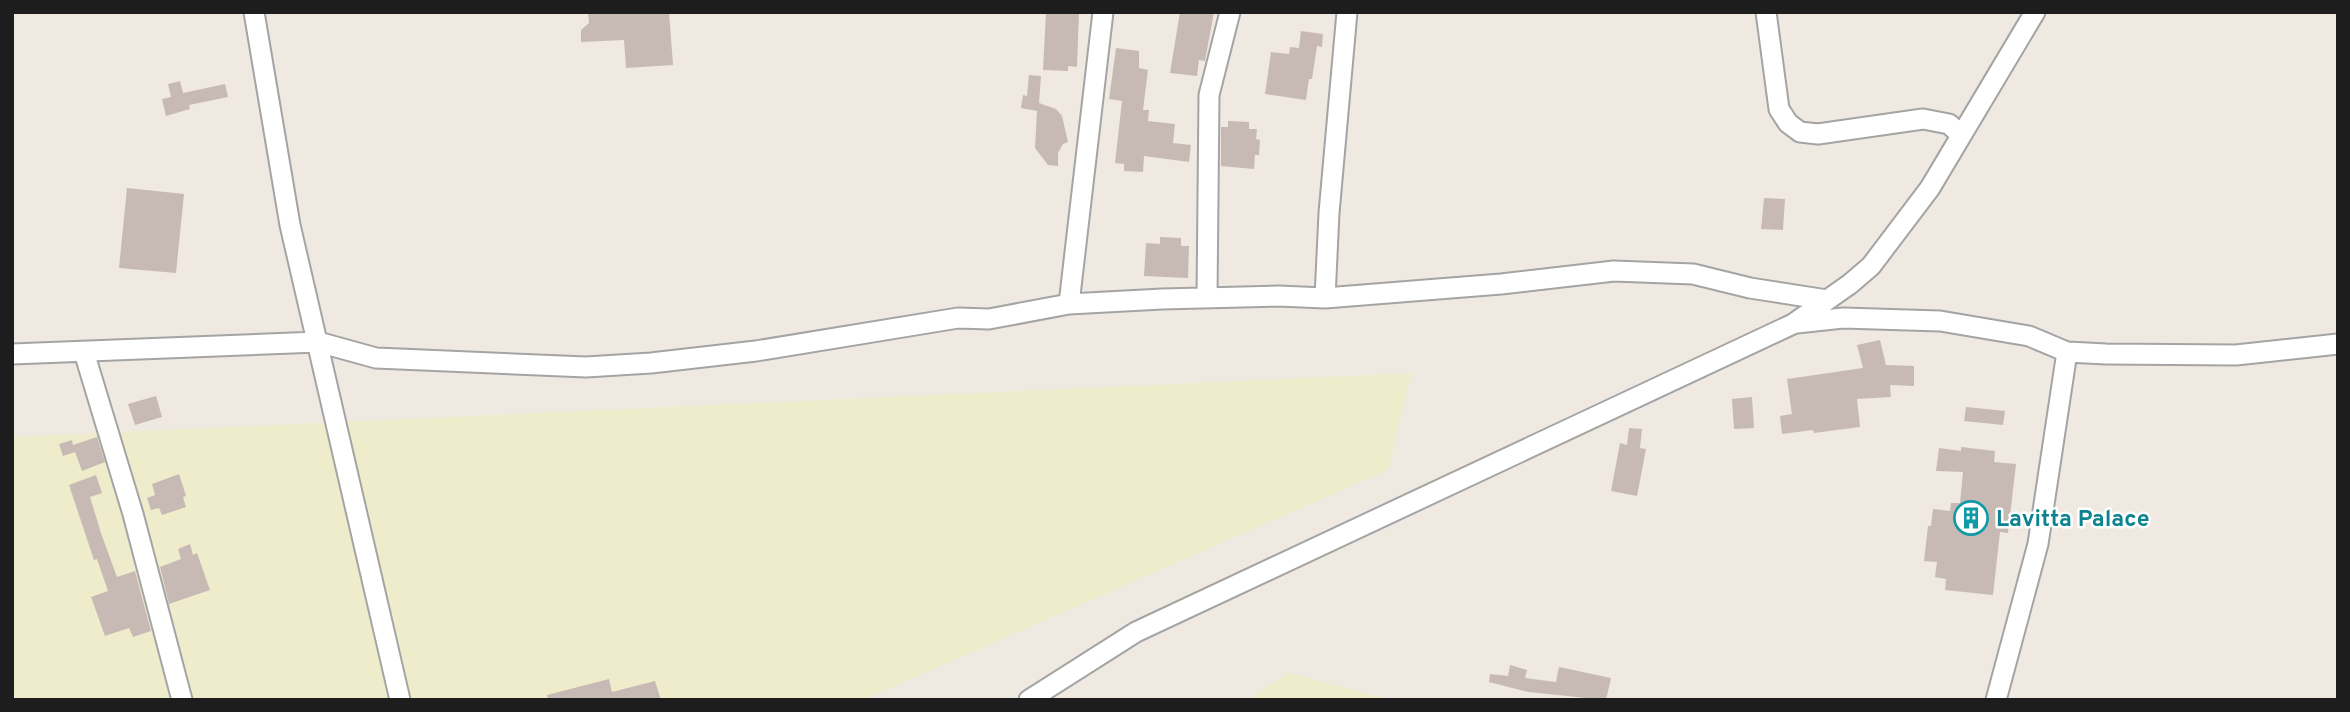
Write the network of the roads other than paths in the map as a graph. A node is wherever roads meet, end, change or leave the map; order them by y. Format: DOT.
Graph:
graph roads {
  1 [pos="254,12"];
  2 [pos="1103,12"];
  3 [pos="1230,12"];
  4 [pos="1347,12"];
  5 [pos="1766,12"];
  6 [pos="2035,12"];
  7 [pos="1961,135"];
  8 [pos="1207,298"];
  9 [pos="1325,298"];
  10 [pos="1827,300"];
  11 [pos="1069,304"];
  12 [pos="1793,324"];
  13 [pos="318,341"];
  14 [pos="2338,344"];
  15 [pos="84,352"];
  16 [pos="2067,352"];
  17 [pos="12,354"];
  18 [pos="182,700"];
  19 [pos="401,700"];
  20 [pos="1029,700"];
  21 [pos="1996,700"];
  1 -- 13 [label="street"];
  2 -- 11 [label="street"];
  3 -- 8 [label="street"];
  4 -- 9 [label="street"];
  5 -- 7 [label="street"];
  6 -- 7 [label="street"];
  7 -- 10 [label="street"];
  8 -- 9 [label="street"];
  8 -- 11 [label="street"];
  9 -- 10 [label="street"];
  10 -- 12 [label="street"];
  11 -- 13 [label="street"];
  12 -- 16 [label="street"];
  12 -- 20 [label="street"];
  13 -- 15 [label="street"];
  13 -- 19 [label="street"];
  14 -- 16 [label="street"];
  15 -- 17 [label="street"];
  15 -- 18 [label="street"];
  16 -- 21 [label="street"];
}
